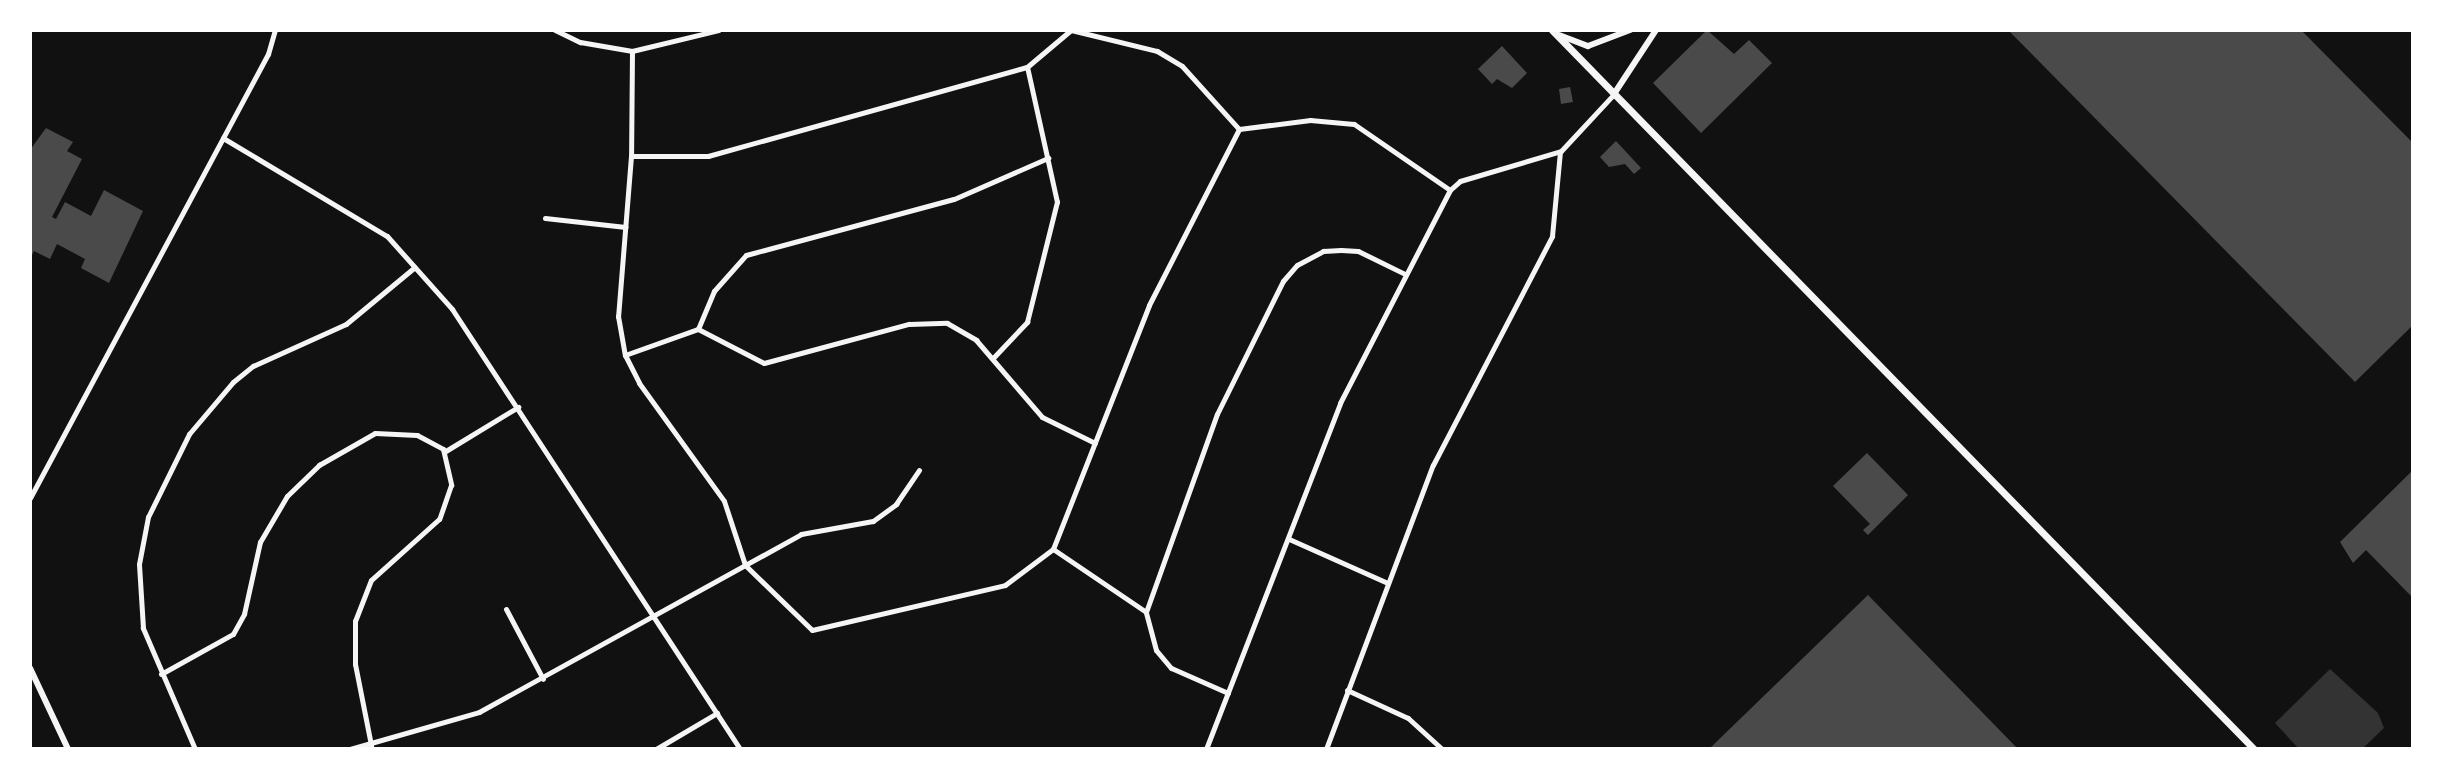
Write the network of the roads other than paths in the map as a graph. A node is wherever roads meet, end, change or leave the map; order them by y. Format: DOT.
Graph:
graph roads {
  1 [pos="275,30"];
  2 [pos="555,30"];
  3 [pos="719,30"];
  4 [pos="1071,30"];
  5 [pos="1630,30"];
  6 [pos="1656,30"];
  7 [pos="1554,32"];
  8 [pos="632,51"];
  9 [pos="1027,67"];
  10 [pos="1614,94"];
  11 [pos="1239,129"];
  12 [pos="223,138"];
  13 [pos="1561,151"];
  14 [pos="631,156"];
  15 [pos="1048,158"];
  16 [pos="1450,190"];
  17 [pos="545,218"];
  18 [pos="625,227"];
  19 [pos="415,267"];
  20 [pos="1405,274"];
  21 [pos="698,329"];
  22 [pos="625,355"];
  23 [pos="993,358"];
  24 [pos="518,407"];
  25 [pos="1095,443"];
  26 [pos="444,452"];
  27 [pos="919,470"];
  28 [pos="30,498"];
  29 [pos="1289,539"];
  30 [pos="1053,549"];
  31 [pos="745,565"];
  32 [pos="1388,583"];
  33 [pos="506,609"];
  34 [pos="1146,612"];
  35 [pos="657,616"];
  36 [pos="30,668"];
  37 [pos="161,674"];
  38 [pos="543,679"];
  39 [pos="1347,690"];
  40 [pos="1228,693"];
  41 [pos="717,713"];
  42 [pos="371,745"];
  43 [pos="68,749"];
  44 [pos="195,749"];
  45 [pos="350,749"];
  46 [pos="656,749"];
  47 [pos="740,749"];
  48 [pos="1206,749"];
  49 [pos="1326,749"];
  50 [pos="1442,749"];
  51 [pos="2254,749"];
  1 -- 12 [label="street"];
  2 -- 8 [label="street"];
  3 -- 8 [label="street"];
  4 -- 9 [label="street"];
  4 -- 11 [label="street"];
  5 -- 7 [label="street"];
  6 -- 10 [label="street"];
  7 -- 10 [label="main road"];
  8 -- 14 [label="street"];
  9 -- 14 [label="street"];
  9 -- 15 [label="street"];
  10 -- 13 [label="street"];
  10 -- 51 [label="main road"];
  11 -- 16 [label="street"];
  11 -- 25 [label="street"];
  12 -- 19 [label="street"];
  12 -- 28 [label="street"];
  13 -- 16 [label="street"];
  13 -- 32 [label="street"];
  14 -- 18 [label="street"];
  15 -- 21 [label="street"];
  15 -- 23 [label="street"];
  16 -- 20 [label="street"];
  17 -- 18 [label="street"];
  18 -- 22 [label="street"];
  19 -- 24 [label="street"];
  19 -- 37 [label="street"];
  20 -- 29 [label="street"];
  20 -- 34 [label="street"];
  21 -- 22 [label="street"];
  21 -- 23 [label="street"];
  22 -- 31 [label="street"];
  23 -- 25 [label="street"];
  24 -- 26 [label="street"];
  24 -- 35 [label="street"];
  25 -- 30 [label="street"];
  26 -- 37 [label="street"];
  26 -- 42 [label="street"];
  27 -- 31 [label="street"];
  29 -- 32 [label="street"];
  29 -- 40 [label="street"];
  30 -- 31 [label="street"];
  30 -- 34 [label="street"];
  31 -- 35 [label="street"];
  32 -- 39 [label="street"];
  33 -- 38 [label="street"];
  34 -- 40 [label="street"];
  35 -- 38 [label="street"];
  35 -- 41 [label="street"];
  36 -- 43 [label="street"];
  37 -- 44 [label="street"];
  38 -- 42 [label="street"];
  39 -- 49 [label="street"];
  39 -- 50 [label="street"];
  40 -- 48 [label="street"];
  41 -- 46 [label="street"];
  41 -- 47 [label="street"];
  42 -- 45 [label="street"];
}
